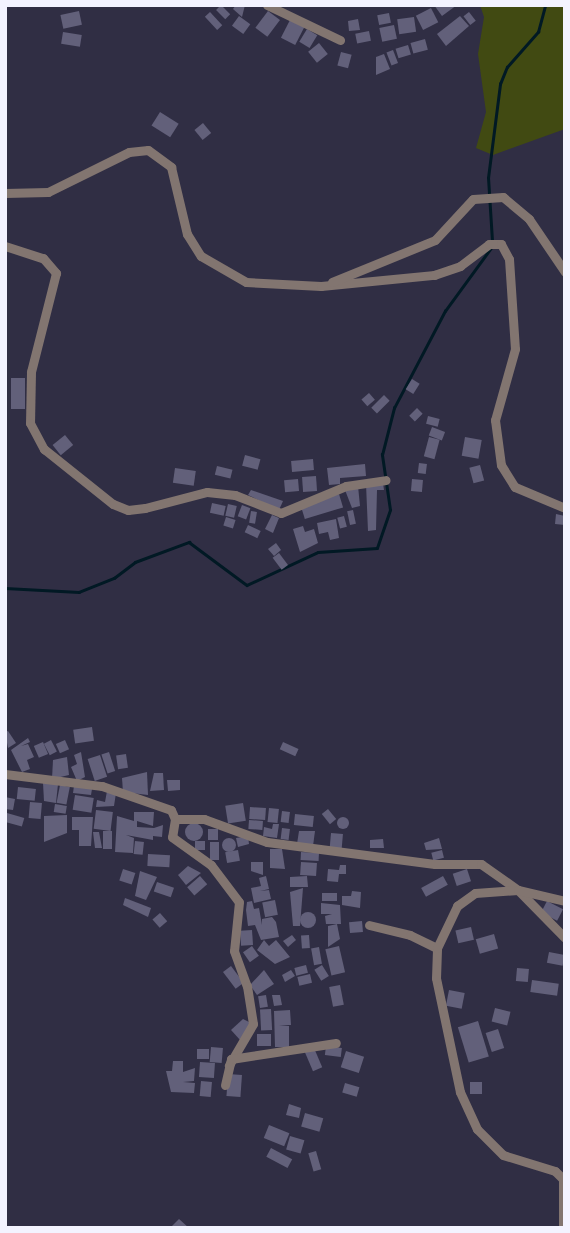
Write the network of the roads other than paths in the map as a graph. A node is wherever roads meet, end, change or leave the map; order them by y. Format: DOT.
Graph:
graph roads {
  1 [pos="267,5"];
  2 [pos="340,40"];
  3 [pos="5,193"];
  4 [pos="5,246"];
  5 [pos="565,272"];
  6 [pos="321,286"];
  7 [pos="386,480"];
  8 [pos="565,508"];
  9 [pos="5,774"];
  10 [pos="175,819"];
  11 [pos="518,890"];
  12 [pos="565,901"];
  13 [pos="369,925"];
  14 [pos="565,938"];
  15 [pos="437,948"];
  16 [pos="336,1043"];
  17 [pos="229,1065"];
  18 [pos="225,1085"];
  19 [pos="563,1228"];
  1 -- 2 [label="street"];
  3 -- 6 [label="street"];
  4 -- 7 [label="street"];
  5 -- 6 [label="street"];
  6 -- 8 [label="street"];
  9 -- 10 [label="street"];
  10 -- 11 [label="street"];
  10 -- 17 [label="street"];
  11 -- 12 [label="street"];
  11 -- 14 [label="street"];
  11 -- 15 [label="street"];
  13 -- 15 [label="street"];
  15 -- 19 [label="street"];
  16 -- 17 [label="street"];
  17 -- 18 [label="street"];
}
